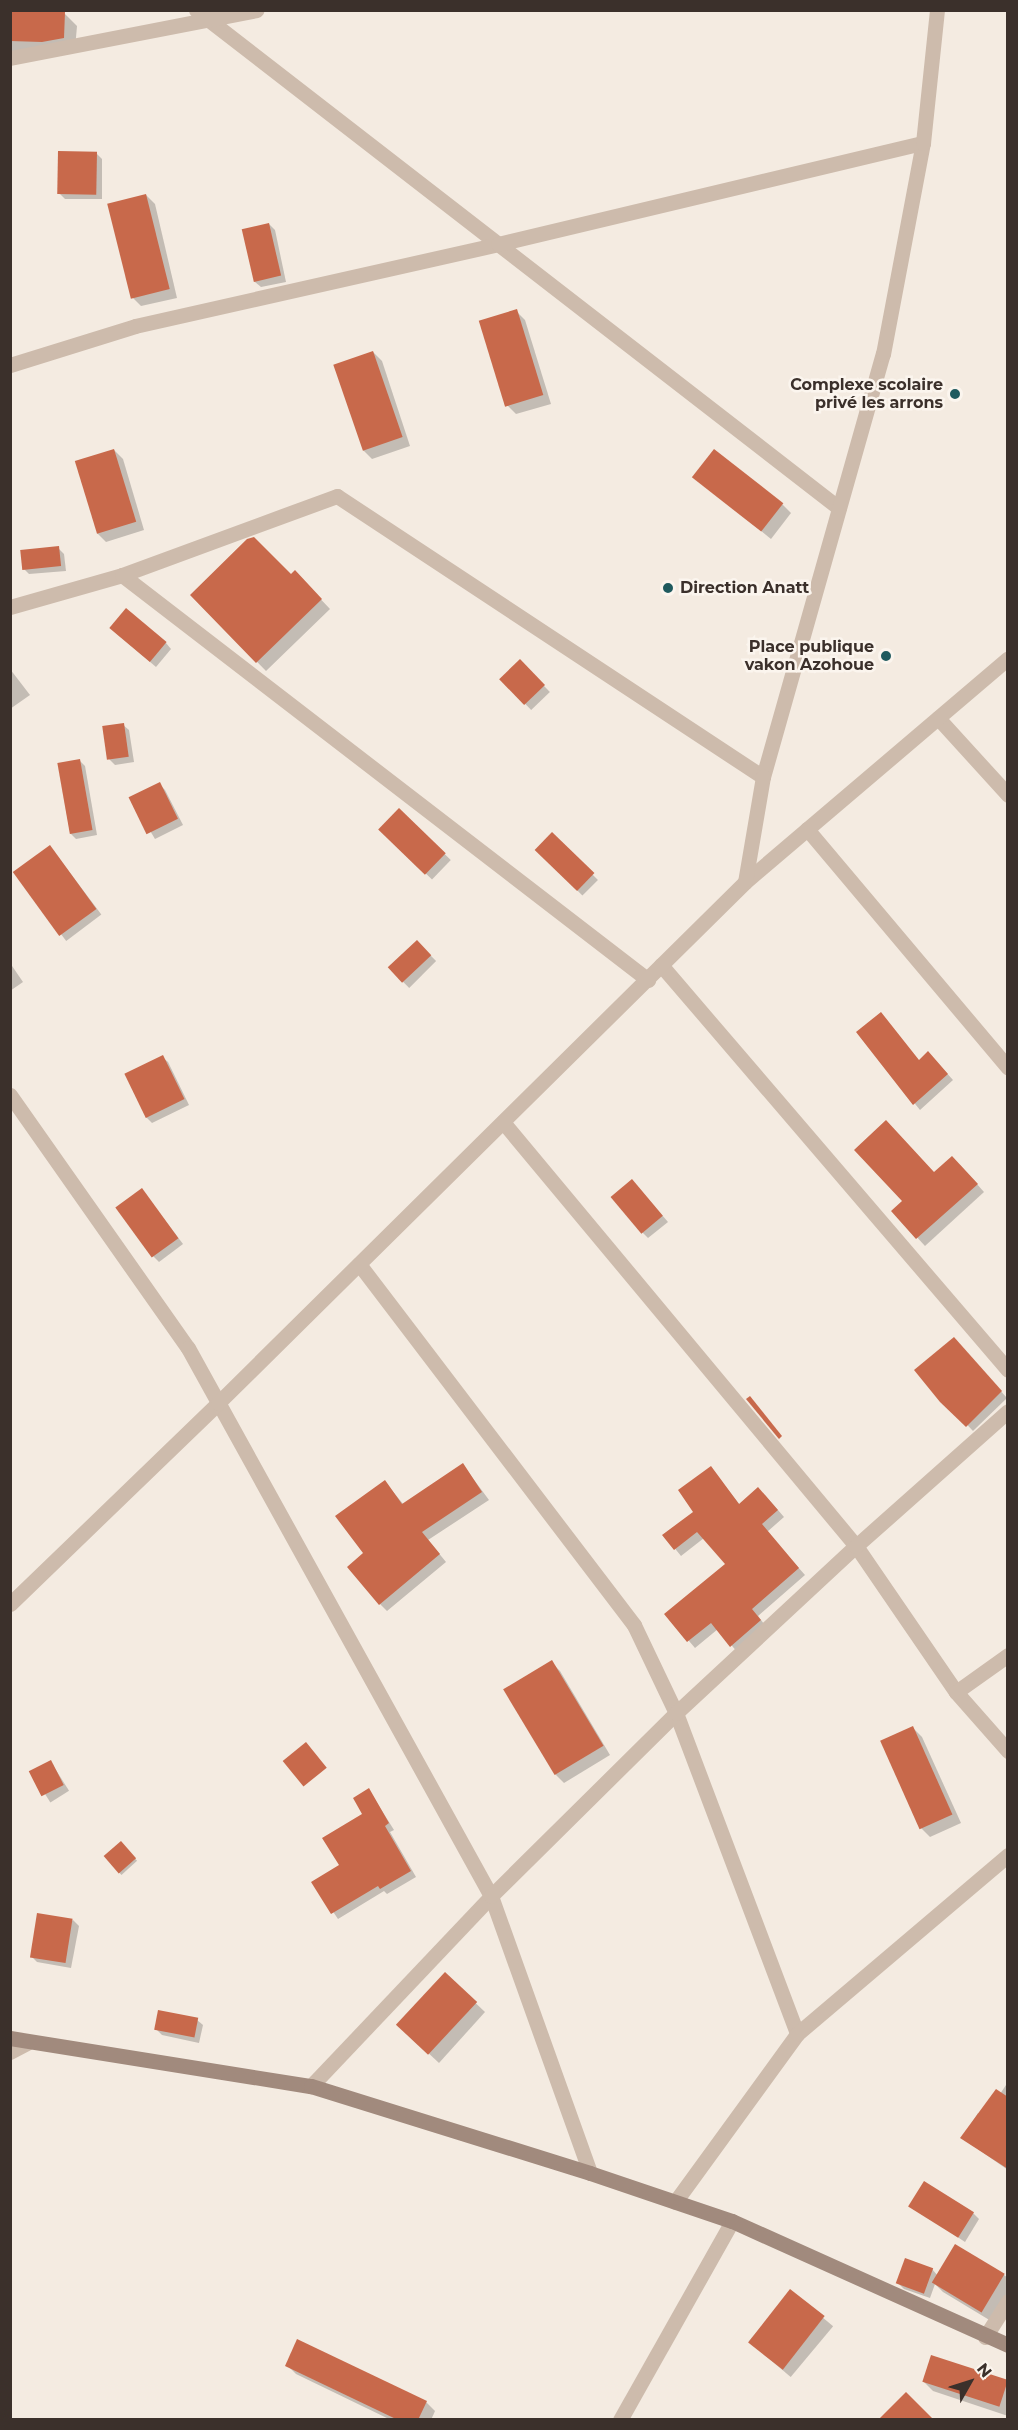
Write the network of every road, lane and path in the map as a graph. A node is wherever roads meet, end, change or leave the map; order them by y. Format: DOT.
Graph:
graph roads {
  1 [pos="256,10"];
  2 [pos="937,10"];
  3 [pos="202,15"];
  4 [pos="10,58"];
  5 [pos="923,143"];
  6 [pos="498,244"];
  7 [pos="10,365"];
  8 [pos="839,508"];
  9 [pos="122,575"];
  10 [pos="10,607"];
  11 [pos="1008,658"];
  12 [pos="938,718"];
  13 [pos="763,777"];
  14 [pos="1008,795"];
  15 [pos="807,829"];
  16 [pos="745,882"];
  17 [pos="661,965"];
  18 [pos="648,980"];
  19 [pos="1008,1068"];
  20 [pos="10,1095"];
  21 [pos="503,1122"];
  22 [pos="359,1264"];
  23 [pos="1008,1370"];
  24 [pos="219,1403"];
  25 [pos="1008,1411"];
  26 [pos="856,1546"];
  27 [pos="10,1604"];
  28 [pos="1008,1655"];
  29 [pos="956,1692"];
  30 [pos="676,1713"];
  31 [pos="1008,1751"];
  32 [pos="1008,1855"];
  33 [pos="491,1896"];
  34 [pos="797,2034"];
  35 [pos="10,2038"];
  36 [pos="29,2042"];
  37 [pos="10,2052"];
  38 [pos="311,2086"];
  39 [pos="590,2173"];
  40 [pos="675,2202"];
  41 [pos="732,2221"];
  42 [pos="1008,2301"];
  43 [pos="986,2337"];
  44 [pos="1008,2345"];
  45 [pos="620,2419"];
  1 -- 3 [label="street"];
  2 -- 5 [label="street"];
  3 -- 4 [label="street"];
  3 -- 6 [label="street"];
  5 -- 6 [label="street"];
  5 -- 8 [label="street"];
  6 -- 7 [label="street"];
  6 -- 8 [label="street"];
  8 -- 13 [label="street"];
  9 -- 10 [label="street"];
  9 -- 13 [label="street"];
  9 -- 18 [label="street"];
  11 -- 12 [label="street"];
  12 -- 14 [label="street"];
  12 -- 15 [label="street"];
  13 -- 16 [label="street"];
  15 -- 16 [label="street"];
  15 -- 19 [label="street"];
  16 -- 17 [label="street"];
  17 -- 18 [label="street"];
  17 -- 23 [label="street"];
  18 -- 21 [label="street"];
  20 -- 24 [label="street"];
  21 -- 22 [label="street"];
  21 -- 26 [label="street"];
  22 -- 24 [label="street"];
  22 -- 30 [label="street"];
  24 -- 27 [label="street"];
  24 -- 33 [label="street"];
  25 -- 26 [label="street"];
  26 -- 29 [label="street"];
  26 -- 30 [label="street"];
  28 -- 29 [label="street"];
  29 -- 31 [label="street"];
  30 -- 33 [label="street"];
  30 -- 34 [label="street"];
  32 -- 34 [label="street"];
  33 -- 38 [label="street"];
  33 -- 39 [label="street"];
  34 -- 40 [label="street"];
  35 -- 36 [label="main road"];
  36 -- 37 [label="street"];
  36 -- 38 [label="main road"];
  38 -- 39 [label="main road"];
  39 -- 40 [label="main road"];
  40 -- 41 [label="main road"];
  41 -- 43 [label="main road"];
  41 -- 45 [label="street"];
  42 -- 43 [label="street"];
  43 -- 44 [label="main road"];
}
